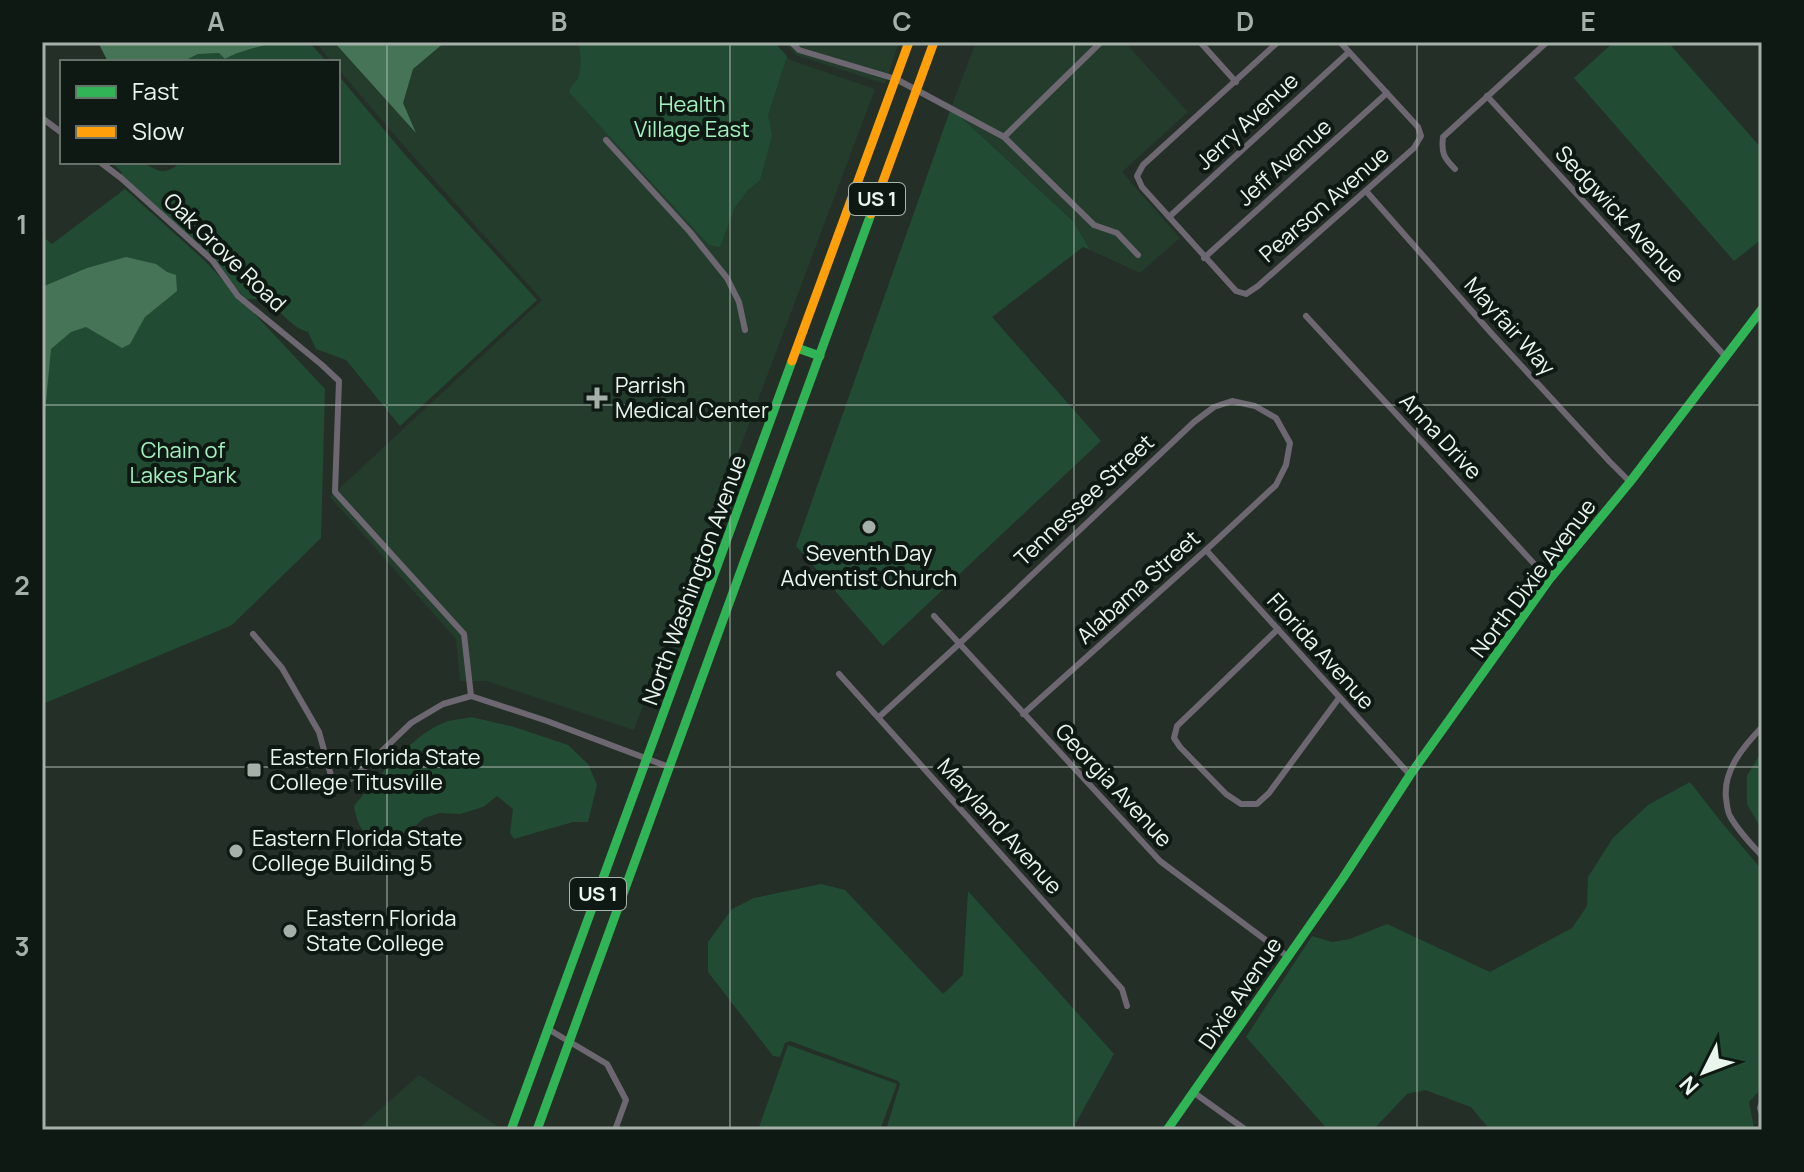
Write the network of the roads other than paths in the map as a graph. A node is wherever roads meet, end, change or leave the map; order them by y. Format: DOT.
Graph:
graph roads {
  1 [pos="791,42"];
  2 [pos="909,42"];
  3 [pos="934,42"];
  4 [pos="1101,42"];
  5 [pos="1200,42"];
  6 [pos="1278,42"];
  7 [pos="1340,42"];
  8 [pos="1547,42"];
  9 [pos="1349,52"];
  10 [pos="896,79"];
  11 [pos="1236,82"];
  12 [pos="917,89"];
  13 [pos="1387,93"];
  14 [pos="1487,96"];
  15 [pos="42,118"];
  16 [pos="60,132"];
  17 [pos="1004,137"];
  18 [pos="606,140"];
  19 [pos="103,164"];
  20 [pos="1455,169"];
  21 [pos="1366,191"];
  22 [pos="1169,217"];
  23 [pos="1138,255"];
  24 [pos="1204,258"];
  25 [pos="1762,309"];
  26 [pos="1306,316"];
  27 [pos="745,330"];
  28 [pos="797,348"];
  29 [pos="820,356"];
  30 [pos="1725,356"];
  31 [pos="1630,482"];
  32 [pos="1276,485"];
  33 [pos="1206,550"];
  34 [pos="1549,580"];
  35 [pos="934,616"];
  36 [pos="1278,629"];
  37 [pos="253,634"];
  38 [pos="959,644"];
  39 [pos="839,674"];
  40 [pos="471,696"];
  41 [pos="1339,698"];
  42 [pos="1023,714"];
  43 [pos="879,717"];
  44 [pos="1762,727"];
  45 [pos="648,759"];
  46 [pos="669,767"];
  47 [pos="1410,775"];
  48 [pos="1762,856"];
  49 [pos="1343,878"];
  50 [pos="1287,956"];
  51 [pos="1127,1006"];
  52 [pos="548,1029"];
  53 [pos="569,1042"];
  54 [pos="1193,1092"];
  55 [pos="1762,1102"];
  56 [pos="1762,1114"];
  57 [pos="511,1130"];
  58 [pos="537,1130"];
  59 [pos="615,1130"];
  60 [pos="1167,1130"];
  61 [pos="1246,1130"];
  1 -- 10 [label="street"];
  2 -- 10 [label="main road, North Washington Avenue / US 1"];
  3 -- 12 [label="main road, North Washington Avenue / US 1"];
  4 -- 17 [label="street"];
  5 -- 11 [label="street"];
  6 -- 11 [label="street"];
  7 -- 9 [label="street"];
  8 -- 14 [label="street"];
  9 -- 13 [label="street"];
  9 -- 22 [label="street, Jerry Avenue"];
  10 -- 12 [label="street"];
  10 -- 28 [label="main road, North Washington Avenue / US 1"];
  11 -- 22 [label="street"];
  12 -- 17 [label="street"];
  12 -- 29 [label="main road, North Washington Avenue / US 1"];
  13 -- 21 [label="street, Pearson Avenue"];
  13 -- 24 [label="street, Jeff Avenue"];
  14 -- 20 [label="street"];
  14 -- 30 [label="street, Sedgwick Avenue"];
  15 -- 16 [label="street"];
  17 -- 23 [label="street"];
  18 -- 27 [label="street"];
  19 -- 40 [label="street, Oak Grove Road"];
  21 -- 24 [label="street, Pearson Avenue"];
  21 -- 31 [label="street, Mayfair Way"];
  22 -- 24 [label="street"];
  25 -- 30 [label="main road, North Dixie Avenue"];
  26 -- 34 [label="street, Anna Drive"];
  28 -- 29 [label="main road"];
  28 -- 45 [label="main road, North Washington Avenue / US 1"];
  29 -- 46 [label="main road, North Washington Avenue / US 1"];
  30 -- 31 [label="main road, North Dixie Avenue"];
  31 -- 34 [label="main road, North Dixie Avenue"];
  32 -- 33 [label="street, Alabama Street"];
  32 -- 38 [label="street, Tennessee Street"];
  33 -- 36 [label="street, Florida Avenue"];
  33 -- 42 [label="street, Alabama Street"];
  34 -- 47 [label="main road, North Dixie Avenue"];
  35 -- 38 [label="street, Georgia Avenue"];
  36 -- 41 [label="street, Florida Avenue"];
  36 -- 41 [label="street"];
  37 -- 40 [label="street"];
  38 -- 42 [label="street, Georgia Avenue"];
  38 -- 43 [label="street, Tennessee Street"];
  39 -- 43 [label="street, Maryland Avenue"];
  40 -- 45 [label="street"];
  41 -- 47 [label="street, Florida Avenue"];
  42 -- 50 [label="street, Georgia Avenue"];
  43 -- 51 [label="street, Maryland Avenue"];
  44 -- 48 [label="street"];
  45 -- 46 [label="street"];
  45 -- 52 [label="main road, North Washington Avenue / US 1"];
  46 -- 53 [label="main road, North Washington Avenue / US 1"];
  47 -- 49 [label="main road, North Dixie Avenue"];
  49 -- 50 [label="main road, Dixie Avenue"];
  50 -- 54 [label="main road, Dixie Avenue"];
  52 -- 53 [label="street"];
  52 -- 57 [label="main road, North Washington Avenue / US 1"];
  53 -- 58 [label="main road, North Washington Avenue / US 1"];
  53 -- 59 [label="street"];
  54 -- 60 [label="main road, Dixie Avenue"];
  54 -- 61 [label="street"];
  55 -- 56 [label="street"];
}
